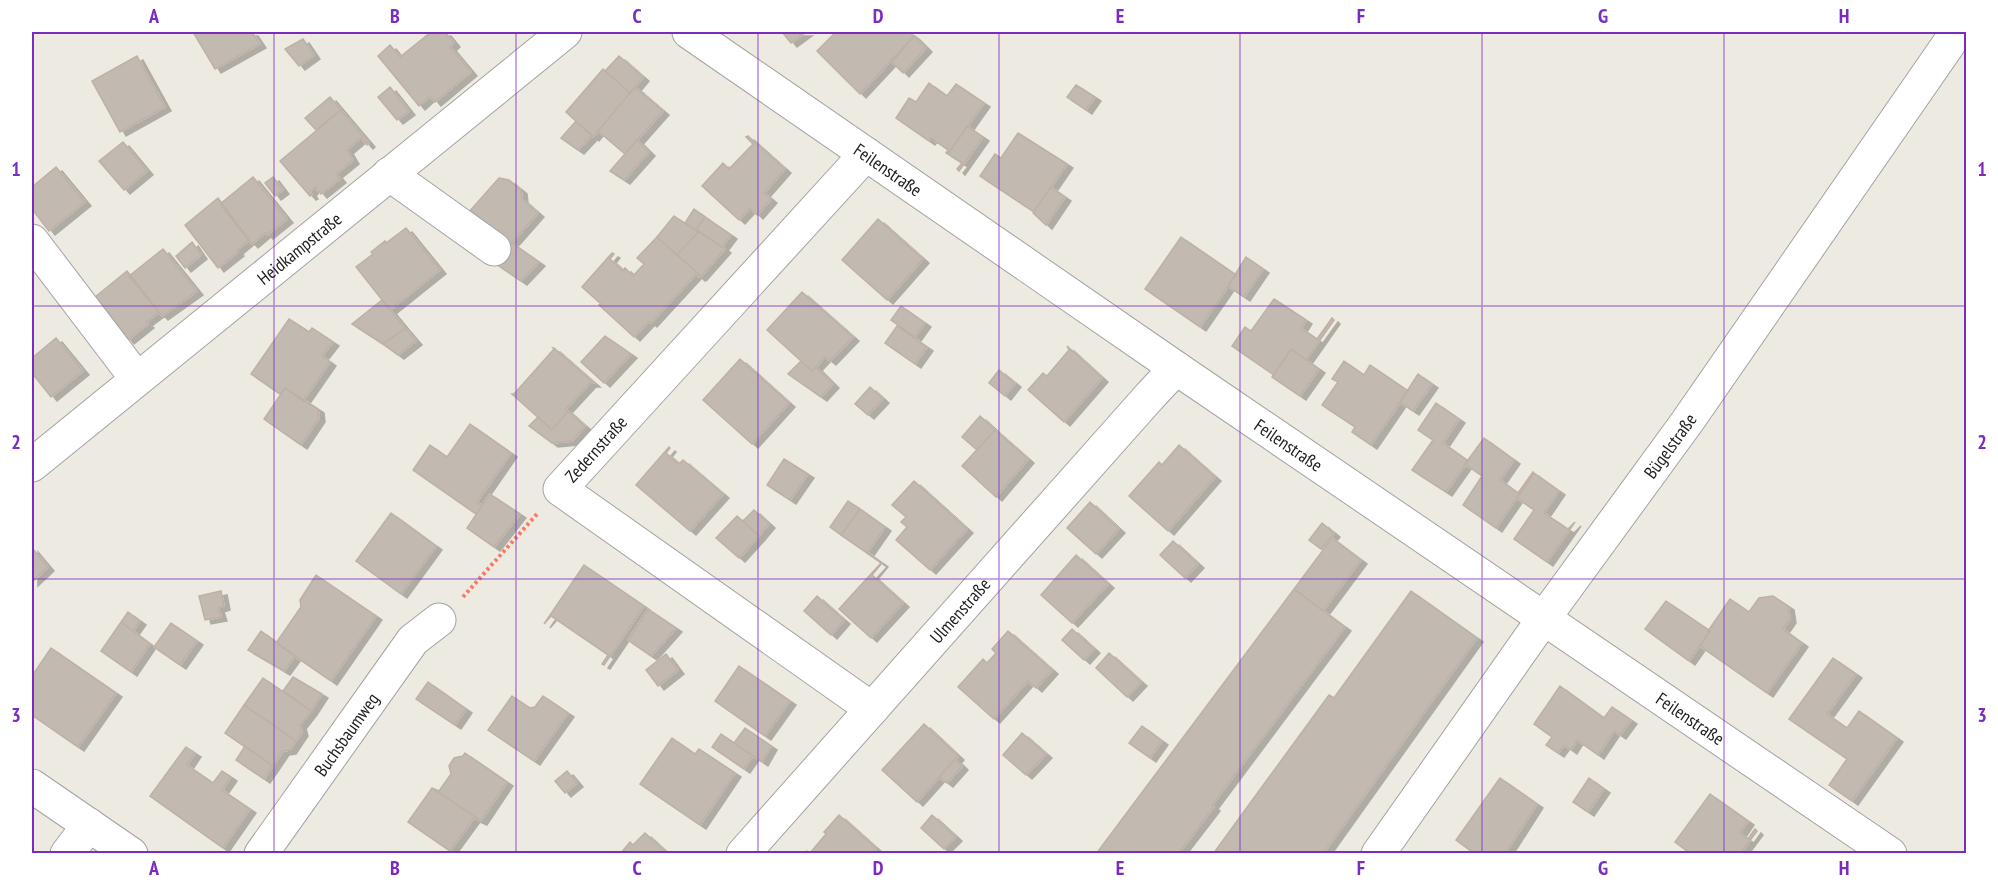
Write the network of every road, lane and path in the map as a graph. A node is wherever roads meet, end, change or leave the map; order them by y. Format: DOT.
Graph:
graph roads {
  1 [pos="566,32"];
  2 [pos="689,32"];
  3 [pos="1957,32"];
  4 [pos="866,154"];
  5 [pos="389,174"];
  6 [pos="32,241"];
  7 [pos="494,249"];
  8 [pos="1176,369"];
  9 [pos="138,379"];
  10 [pos="32,465"];
  11 [pos="560,489"];
  12 [pos="1544,618"];
  13 [pos="438,620"];
  14 [pos="872,709"];
  15 [pos="32,786"];
  16 [pos="89,825"];
  17 [pos="67,854"];
  18 [pos="131,854"];
  19 [pos="261,854"];
  20 [pos="743,854"];
  21 [pos="1378,854"];
  22 [pos="1890,854"];
  1 -- 5 [label="street, Heidkampstraße"];
  2 -- 4 [label="street, Feilenstraße"];
  3 -- 12 [label="street, Bügelstraße"];
  4 -- 8 [label="street, Feilenstraße"];
  4 -- 11 [label="street, Zedernstraße"];
  5 -- 7 [label="street"];
  5 -- 9 [label="street, Heidkampstraße"];
  6 -- 9 [label="street"];
  8 -- 12 [label="street, Feilenstraße"];
  8 -- 14 [label="street, Ulmenstraße"];
  9 -- 10 [label="street, Heidkampstraße"];
  11 -- 13 [label="path"];
  11 -- 14 [label="street, Zedernstraße"];
  12 -- 21 [label="street, Bügelstraße"];
  12 -- 22 [label="street, Feilenstraße"];
  13 -- 19 [label="street, Buchsbaumweg"];
  14 -- 20 [label="street, Ulmenstraße"];
  15 -- 16 [label="street"];
  16 -- 17 [label="street"];
  16 -- 18 [label="street"];
}
